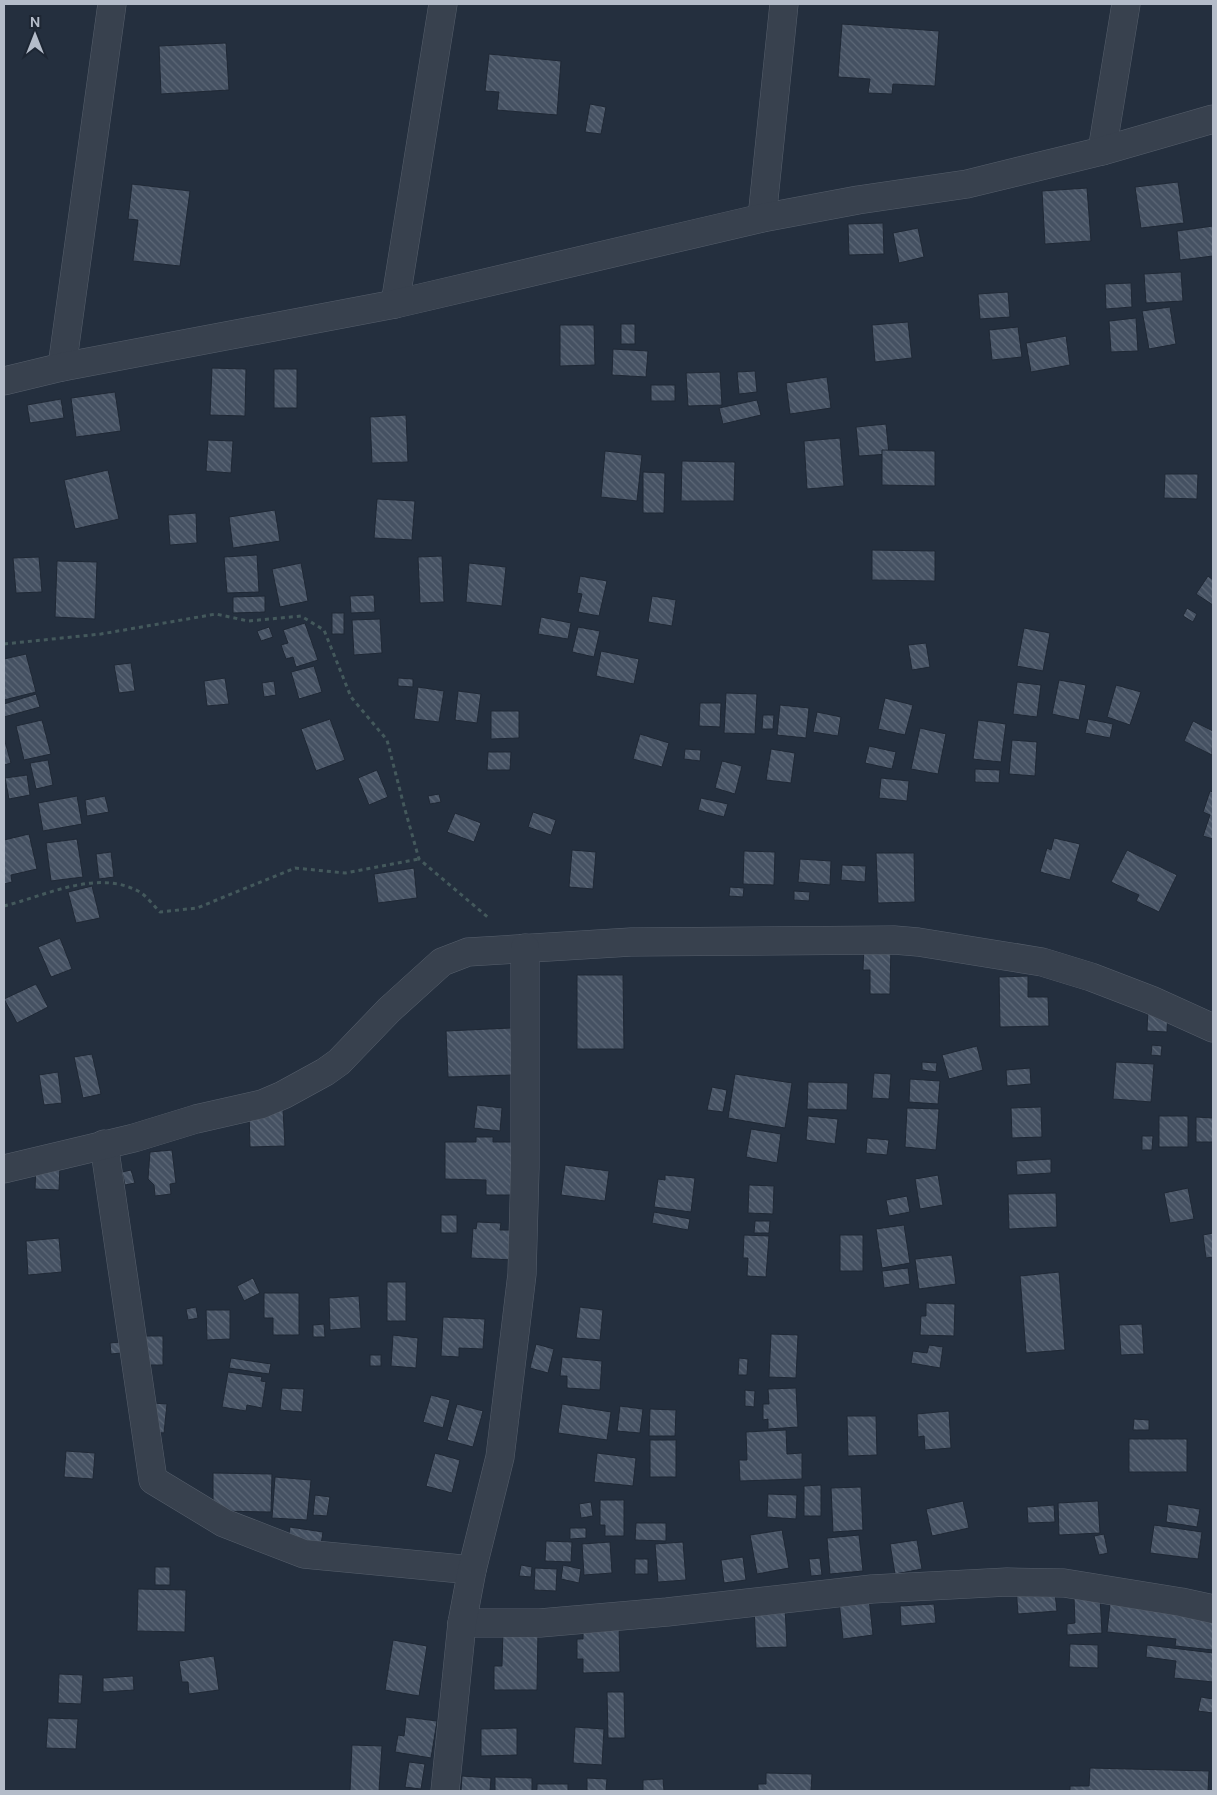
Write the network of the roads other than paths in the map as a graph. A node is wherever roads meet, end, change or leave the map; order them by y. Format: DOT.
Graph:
graph roads {
  1 [pos="112,4"];
  2 [pos="443,4"];
  3 [pos="784,4"];
  4 [pos="1126,4"];
  5 [pos="1213,119"];
  6 [pos="1102,152"];
  7 [pos="762,218"];
  8 [pos="395,304"];
  9 [pos="62,368"];
  10 [pos="4,381"];
  11 [pos="525,948"];
  12 [pos="1213,1028"];
  13 [pos="104,1144"];
  14 [pos="4,1169"];
  15 [pos="472,1570"];
  16 [pos="1213,1609"];
  17 [pos="462,1623"];
  18 [pos="445,1791"];
  1 -- 9 [label="street"];
  2 -- 8 [label="street"];
  3 -- 7 [label="street"];
  4 -- 6 [label="street"];
  5 -- 6 [label="street"];
  6 -- 7 [label="street"];
  7 -- 8 [label="street"];
  8 -- 9 [label="street"];
  9 -- 10 [label="street"];
  11 -- 12 [label="street"];
  11 -- 13 [label="street"];
  11 -- 15 [label="street"];
  13 -- 14 [label="street"];
  13 -- 15 [label="street"];
  15 -- 17 [label="street"];
  16 -- 17 [label="street"];
  17 -- 18 [label="street"];
}
